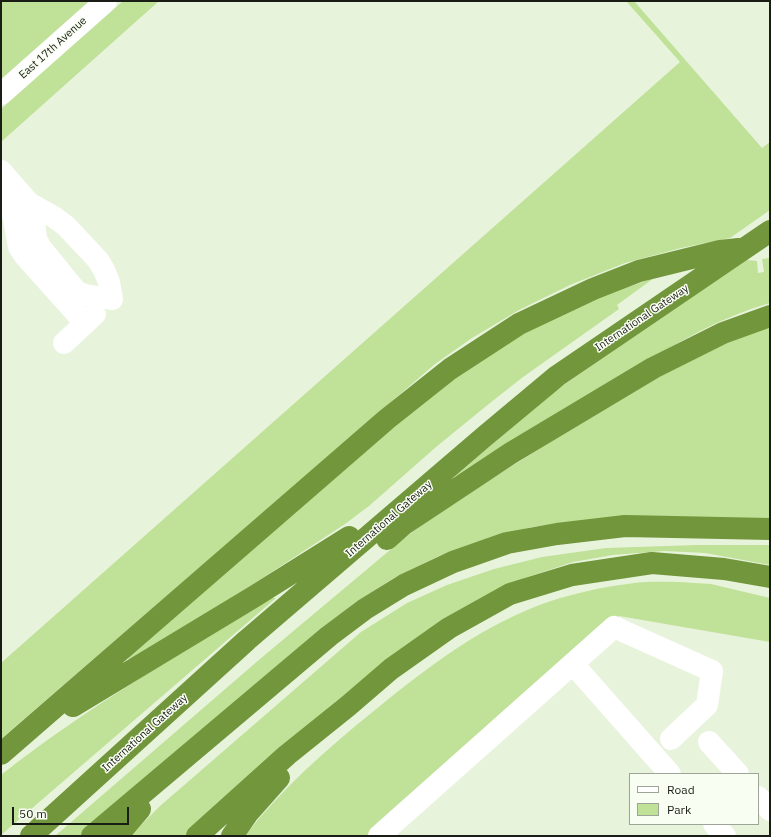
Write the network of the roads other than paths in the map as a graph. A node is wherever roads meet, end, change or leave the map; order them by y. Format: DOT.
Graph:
graph roads {
  1 [pos="106,1"];
  2 [pos="1,94"];
  3 [pos="1,171"];
  4 [pos="1,199"];
  5 [pos="29,202"];
  6 [pos="1,215"];
  7 [pos="1,231"];
  8 [pos="770,231"];
  9 [pos="770,245"];
  10 [pos="34,267"];
  11 [pos="112,299"];
  12 [pos="770,316"];
  13 [pos="85,323"];
  14 [pos="64,343"];
  15 [pos="557,376"];
  16 [pos="770,529"];
  17 [pos="770,577"];
  18 [pos="572,664"];
  19 [pos="348,706"];
  20 [pos="671,739"];
  21 [pos="709,742"];
  22 [pos="3,753"];
  23 [pos="184,758"];
  24 [pos="112,763"];
  25 [pos="669,773"];
  26 [pos="737,773"];
  27 [pos="759,787"];
  28 [pos="770,790"];
  29 [pos="759,798"];
  30 [pos="770,810"];
  31 [pos="715,825"];
  32 [pos="31,836"];
  33 [pos="92,836"];
  34 [pos="117,836"];
  35 [pos="197,836"];
  36 [pos="232,836"];
  37 [pos="379,836"];
  38 [pos="725,836"];
  1 -- 2 [label="street, East 17th Avenue"];
  3 -- 5 [label="street"];
  4 -- 10 [label="street"];
  5 -- 11 [label="street"];
  5 -- 11 [label="street"];
  6 -- 10 [label="street"];
  7 -- 10 [label="street"];
  8 -- 15 [label="highway, International Gateway"];
  9 -- 22 [label="highway"];
  10 -- 13 [label="street"];
  11 -- 13 [label="street"];
  12 -- 24 [label="highway"];
  13 -- 14 [label="street"];
  15 -- 22 [label="highway"];
  15 -- 24 [label="highway, International Gateway"];
  16 -- 23 [label="highway"];
  17 -- 19 [label="highway"];
  18 -- 20 [label="street"];
  18 -- 25 [label="street"];
  18 -- 37 [label="street"];
  19 -- 35 [label="highway"];
  19 -- 36 [label="highway"];
  21 -- 26 [label="street"];
  23 -- 33 [label="highway"];
  23 -- 34 [label="highway"];
  24 -- 32 [label="highway, International Gateway"];
  27 -- 28 [label="street"];
  29 -- 30 [label="street"];
  31 -- 38 [label="street"];
}
